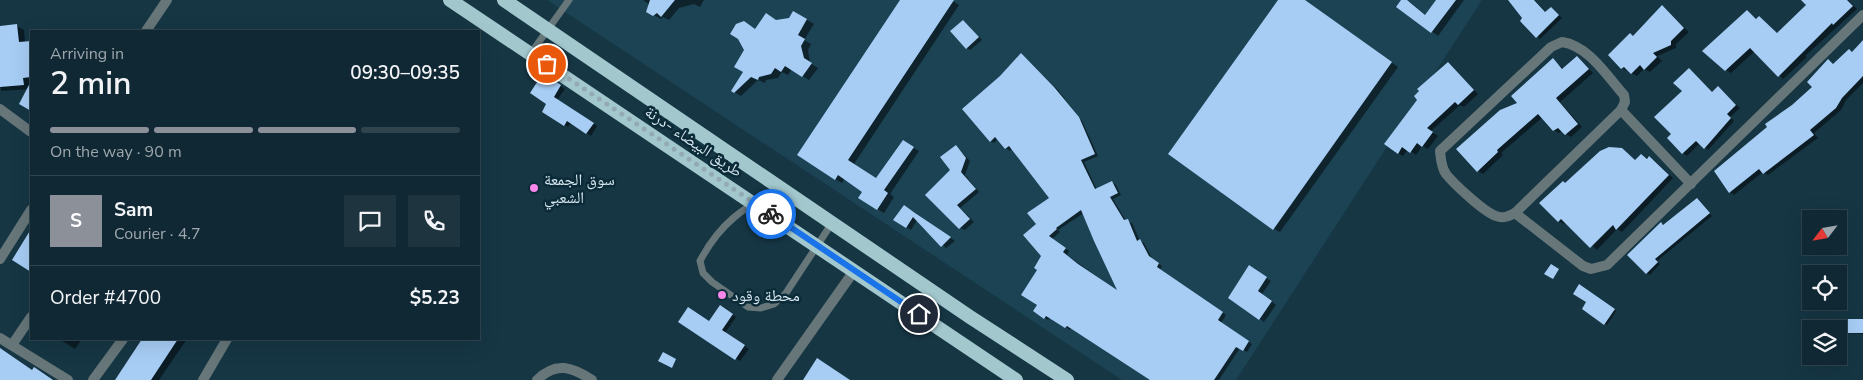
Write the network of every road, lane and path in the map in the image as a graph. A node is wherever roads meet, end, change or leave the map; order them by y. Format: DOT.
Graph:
graph roads {
  1 [pos="167,0"];
  2 [pos="450,0"];
  3 [pos="504,0"];
  4 [pos="569,0"];
  5 [pos="1863,15"];
  6 [pos="547,28"];
  7 [pos="147,30"];
  8 [pos="531,53"];
  9 [pos="0,109"];
  10 [pos="1622,110"];
  11 [pos="30,131"];
  12 [pos="1692,184"];
  13 [pos="780,188"];
  14 [pos="754,202"];
  15 [pos="30,212"];
  16 [pos="1515,213"];
  17 [pos="832,223"];
  18 [pos="818,246"];
  19 [pos="0,259"];
  20 [pos="854,271"];
  21 [pos="30,318"];
  22 [pos="0,338"];
  23 [pos="122,340"];
  24 [pos="226,340"];
  25 [pos="12,345"];
  26 [pos="68,380"];
  27 [pos="94,380"];
  28 [pos="203,380"];
  29 [pos="537,380"];
  30 [pos="592,380"];
  31 [pos="777,380"];
  32 [pos="1016,380"];
  33 [pos="1066,380"];
  1 -- 7 [label="street"];
  2 -- 8 [label="highway, طريق البيضاء -درنة"];
  3 -- 6 [label="highway, طريق البيضاء -درنة"];
  4 -- 6 [label="lane"];
  5 -- 12 [label="street"];
  6 -- 8 [label="lane"];
  6 -- 13 [label="highway, طريق البيضاء -درنة"];
  8 -- 14 [label="highway, طريق البيضاء -درنة"];
  9 -- 11 [label="street"];
  10 -- 12 [label="street"];
  10 -- 16 [label="street"];
  10 -- 16 [label="street"];
  12 -- 16 [label="street"];
  13 -- 14 [label="lane"];
  13 -- 17 [label="highway, طريق البيضاء -درنة"];
  14 -- 18 [label="highway, طريق البيضاء -درنة"];
  14 -- 18 [label="lane"];
  15 -- 19 [label="street"];
  17 -- 18 [label="lane"];
  17 -- 33 [label="highway, طريق البيضاء -درنة"];
  18 -- 20 [label="highway, طريق البيضاء -درنة"];
  20 -- 31 [label="street"];
  20 -- 32 [label="highway, طريق البيضاء -درنة"];
  21 -- 25 [label="street"];
  22 -- 25 [label="street"];
  23 -- 27 [label="street"];
  24 -- 28 [label="street"];
  25 -- 26 [label="street"];
  29 -- 30 [label="street"];
}
